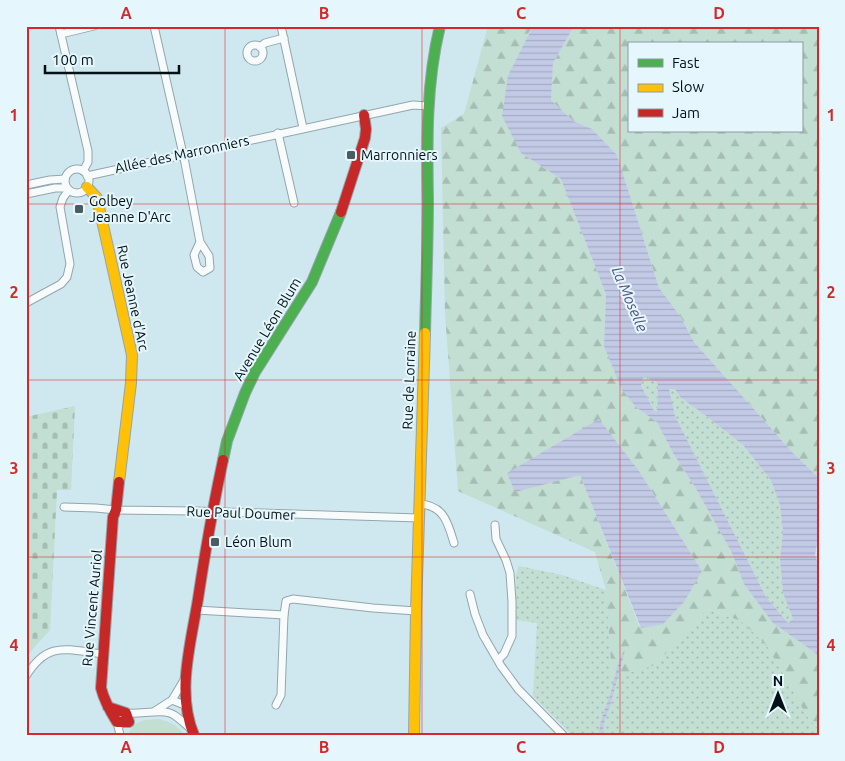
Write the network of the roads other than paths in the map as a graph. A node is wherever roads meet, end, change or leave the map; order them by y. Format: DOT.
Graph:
graph roads {
  1 [pos="94,26"];
  2 [pos="154,26"];
  3 [pos="281,26"];
  4 [pos="440,26"];
  5 [pos="60,30"];
  6 [pos="284,38"];
  7 [pos="260,47"];
  8 [pos="428,106"];
  9 [pos="364,115"];
  10 [pos="303,128"];
  11 [pos="278,134"];
  12 [pos="183,154"];
  13 [pos="85,173"];
  14 [pos="65,179"];
  15 [pos="26,185"];
  16 [pos="87,187"];
  17 [pos="68,189"];
  18 [pos="26,194"];
  19 [pos="294,203"];
  20 [pos="200,242"];
  21 [pos="26,302"];
  22 [pos="419,504"];
  23 [pos="64,507"];
  24 [pos="116,510"];
  25 [pos="212,512"];
  26 [pos="419,518"];
  27 [pos="495,525"];
  28 [pos="454,543"];
  29 [pos="470,594"];
  30 [pos="196,610"];
  31 [pos="416,611"];
  32 [pos="284,615"];
  33 [pos="102,654"];
  34 [pos="498,660"];
  35 [pos="26,676"];
  36 [pos="184,680"];
  37 [pos="172,700"];
  38 [pos="276,705"];
  39 [pos="187,706"];
  40 [pos="108,707"];
  41 [pos="155,711"];
  42 [pos="172,714"];
  43 [pos="130,717"];
  44 [pos="117,722"];
  45 [pos="192,731"];
  46 [pos="122,735"];
  47 [pos="414,735"];
  48 [pos="563,735"];
  1 -- 5 [label="street"];
  2 -- 12 [label="street"];
  3 -- 6 [label="street"];
  4 -- 8 [label="street, Rue de Lorraine"];
  5 -- 13 [label="street"];
  6 -- 7 [label="street"];
  6 -- 10 [label="street"];
  8 -- 9 [label="street, Allée des Marronniers"];
  8 -- 22 [label="street, Rue de Lorraine"];
  9 -- 10 [label="street, Allée des Marronniers"];
  9 -- 25 [label="street, Avenue Léon Blum"];
  10 -- 11 [label="street, Allée des Marronniers"];
  11 -- 12 [label="street, Allée des Marronniers"];
  11 -- 19 [label="street"];
  12 -- 13 [label="street, Allée des Marronniers"];
  12 -- 20 [label="street"];
  13 -- 14 [label="street"];
  13 -- 16 [label="street"];
  14 -- 15 [label="street"];
  14 -- 17 [label="street"];
  16 -- 17 [label="street"];
  16 -- 24 [label="street, Rue Jeanne d'Arc"];
  17 -- 18 [label="street"];
  17 -- 21 [label="street"];
  22 -- 26 [label="street, Rue de Lorraine"];
  22 -- 28 [label="street"];
  23 -- 24 [label="street, Rue Paul Doumer"];
  24 -- 25 [label="street, Rue Paul Doumer"];
  24 -- 33 [label="street, Rue Vincent Auriol"];
  25 -- 26 [label="street, Rue Paul Doumer"];
  25 -- 30 [label="street, Avenue Léon Blum"];
  26 -- 31 [label="street, Rue de Lorraine"];
  27 -- 34 [label="street"];
  29 -- 34 [label="street"];
  30 -- 32 [label="street"];
  30 -- 36 [label="street, Avenue Léon Blum"];
  31 -- 32 [label="street"];
  31 -- 47 [label="street, Rue de Lorraine"];
  32 -- 38 [label="street"];
  33 -- 35 [label="street"];
  33 -- 40 [label="street, Rue Vincent Auriol"];
  34 -- 48 [label="street"];
  36 -- 37 [label="street, Avenue Léon Blum"];
  36 -- 39 [label="street, Avenue Léon Blum"];
  37 -- 39 [label="street"];
  37 -- 41 [label="street, Avenue Léon Blum"];
  37 -- 42 [label="street"];
  39 -- 42 [label="street"];
  39 -- 45 [label="street, Avenue Léon Blum"];
  40 -- 43 [label="street"];
  40 -- 44 [label="street, Rue Vincent Auriol"];
  41 -- 42 [label="street"];
  41 -- 43 [label="street"];
  42 -- 45 [label="street"];
  43 -- 44 [label="street"];
  43 -- 46 [label="street, Rue Vincent Auriol"];
  44 -- 46 [label="street, Rue Vincent Auriol"];
}
